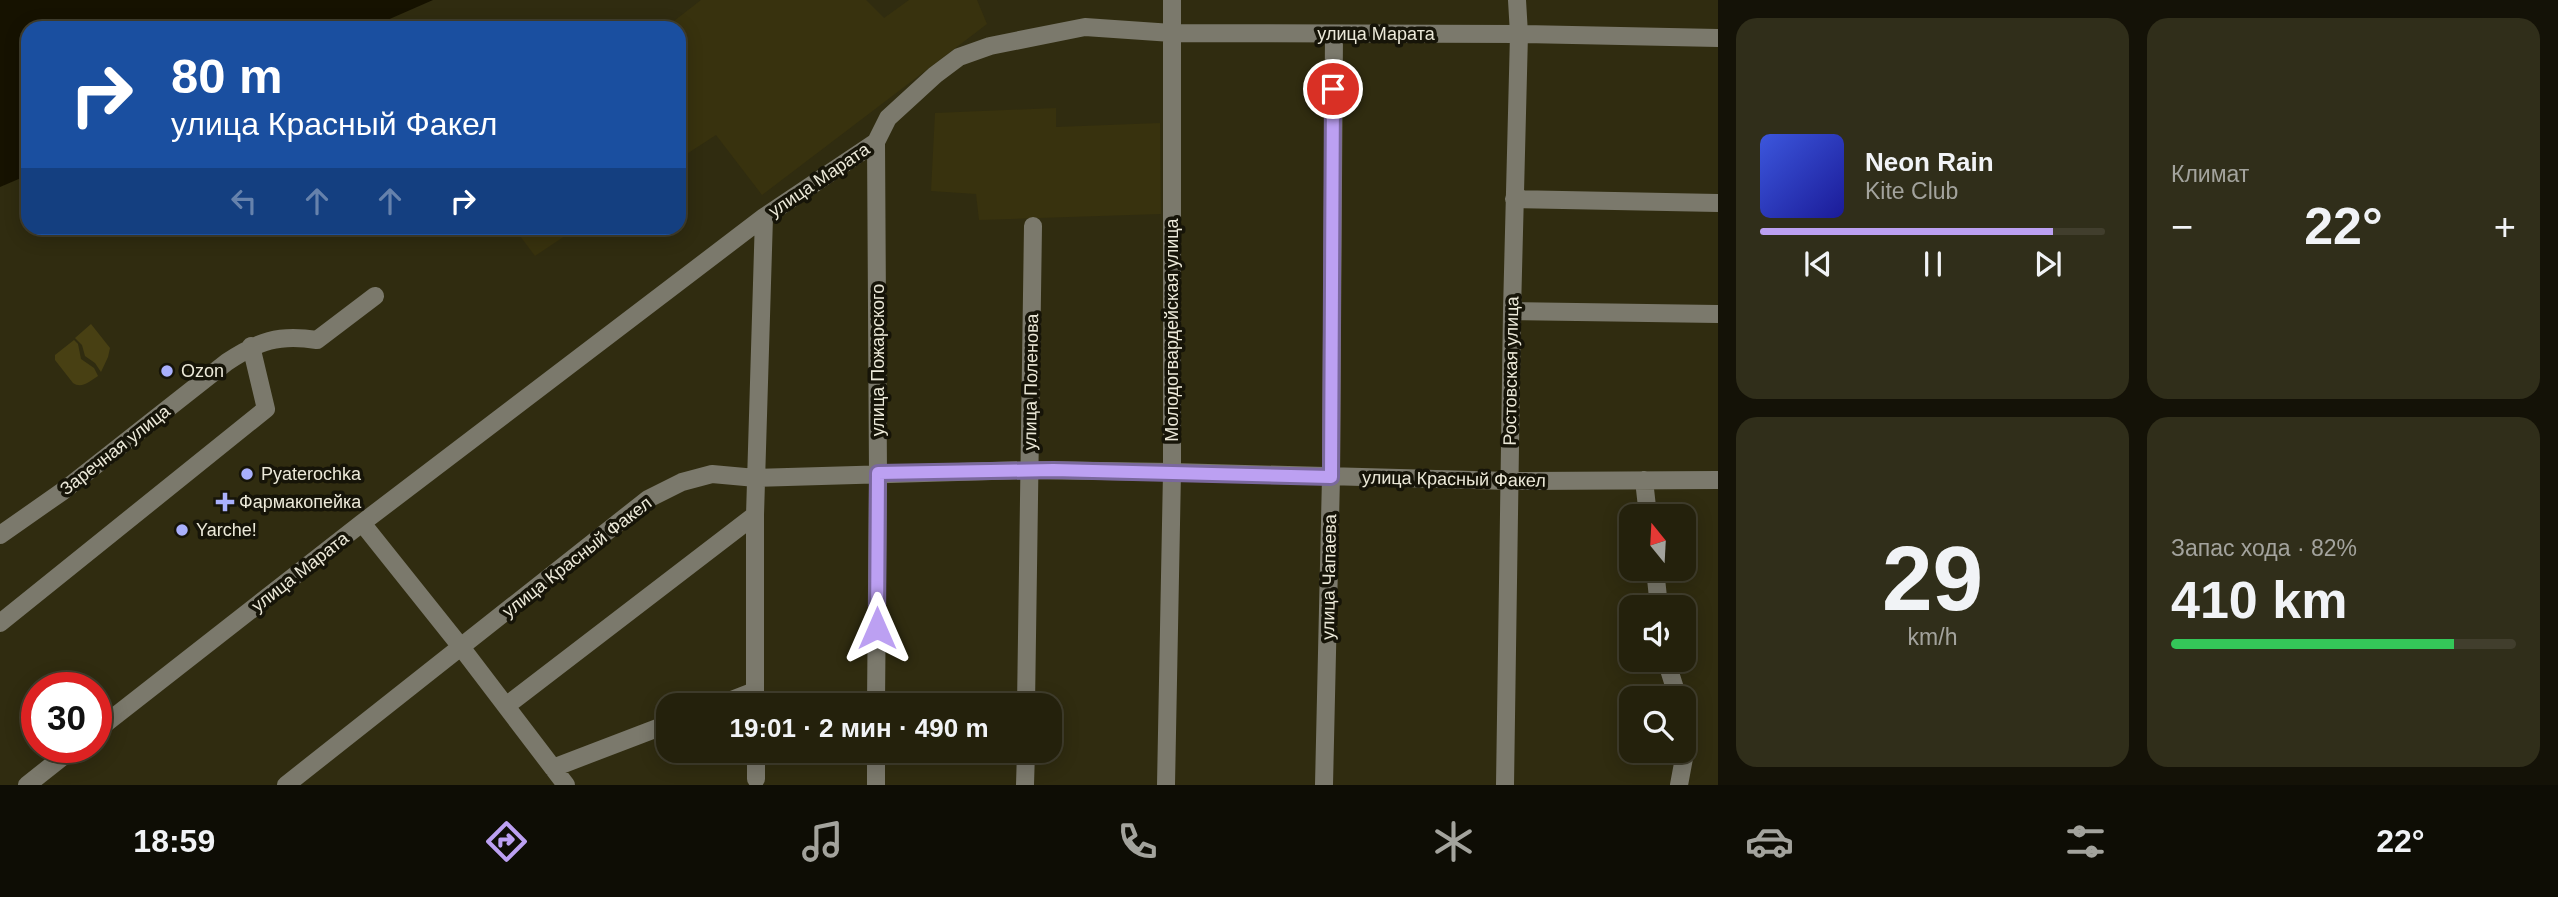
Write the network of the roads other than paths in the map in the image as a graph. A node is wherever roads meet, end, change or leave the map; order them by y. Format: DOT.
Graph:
graph roads {
  1 [pos="1172,0"];
  2 [pos="1517,0"];
  3 [pos="1172,33"];
  4 [pos="1334,34"];
  5 [pos="1519,34"];
  6 [pos="1718,38"];
  7 [pos="876,142"];
  8 [pos="1514,199"];
  9 [pos="1718,203"];
  10 [pos="764,217"];
  11 [pos="1033,226"];
  12 [pos="375,296"];
  13 [pos="1512,311"];
  14 [pos="1718,314"];
  15 [pos="251,346"];
  16 [pos="1030,470"];
  17 [pos="1172,472"];
  18 [pos="878,473"];
  19 [pos="1331,477"];
  20 [pos="756,478"];
  21 [pos="1644,480"];
  22 [pos="1718,480"];
  23 [pos="1510,481"];
  24 [pos="1647,504"];
  25 [pos="755,515"];
  26 [pos="362,523"];
  27 [pos="0,536"];
  28 [pos="0,623"];
  29 [pos="461,647"];
  30 [pos="755,693"];
  31 [pos="876,693"];
  32 [pos="1026,693"];
  33 [pos="506,706"];
  34 [pos="112,718"];
  35 [pos="656,730"];
  36 [pos="55,763"];
  37 [pos="756,763"];
  38 [pos="876,763"];
  39 [pos="1026,763"];
  40 [pos="1683,763"];
  41 [pos="558,779"];
  42 [pos="756,779"];
  43 [pos="27,785"];
  44 [pos="286,785"];
  45 [pos="876,785"];
  46 [pos="1025,785"];
  47 [pos="1166,785"];
  48 [pos="1324,785"];
  49 [pos="1505,785"];
  50 [pos="1679,785"];
  1 -- 3 [label="street, Молодогвардейская улица"];
  2 -- 5 [label="street, Ростовская улица"];
  3 -- 4 [label="street, улица Марата"];
  3 -- 7 [label="street, улица Марата"];
  3 -- 17 [label="street, Молодогвардейская улица"];
  4 -- 5 [label="street, улица Марата"];
  4 -- 19 [label="street, улица Чапаева"];
  5 -- 6 [label="street, улица Марата"];
  5 -- 8 [label="street, Ростовская улица"];
  7 -- 10 [label="street, улица Марата"];
  7 -- 18 [label="street, улица Пожарского"];
  8 -- 9 [label="street"];
  8 -- 13 [label="street, Ростовская улица"];
  10 -- 20 [label="street"];
  10 -- 26 [label="street, улица Марата"];
  11 -- 16 [label="street, улица Поленова"];
  12 -- 15 [label="street, Заречная улица"];
  13 -- 14 [label="street"];
  13 -- 23 [label="street, Ростовская улица"];
  15 -- 27 [label="street, Заречная улица"];
  15 -- 28 [label="street"];
  16 -- 17 [label="street, улица Красный Факел"];
  16 -- 18 [label="street, улица Красный Факел"];
  16 -- 32 [label="street, улица Поленова"];
  17 -- 19 [label="street, улица Красный Факел"];
  17 -- 47 [label="street, Молодогвардейская улица"];
  18 -- 20 [label="street, улица Красный Факел"];
  18 -- 31 [label="street, улица Пожарского"];
  19 -- 23 [label="street, улица Красный Факел"];
  19 -- 48 [label="street, улица Чапаева"];
  20 -- 25 [label="street"];
  20 -- 29 [label="street, улица Красный Факел"];
  21 -- 22 [label="street, улица Красный Факел"];
  21 -- 23 [label="street, улица Красный Факел"];
  21 -- 24 [label="street"];
  23 -- 49 [label="street, Ростовская улица"];
  25 -- 30 [label="street"];
  25 -- 33 [label="street"];
  26 -- 29 [label="street"];
  26 -- 34 [label="street, улица Марата"];
  29 -- 33 [label="street"];
  29 -- 44 [label="street, улица Красный Факел"];
  33 -- 41 [label="street"];
  35 -- 41 [label="street"];
  36 -- 43 [label="street"];
  37 -- 42 [label="street"];
  38 -- 45 [label="street"];
  39 -- 46 [label="street"];
  40 -- 50 [label="street"];
}
